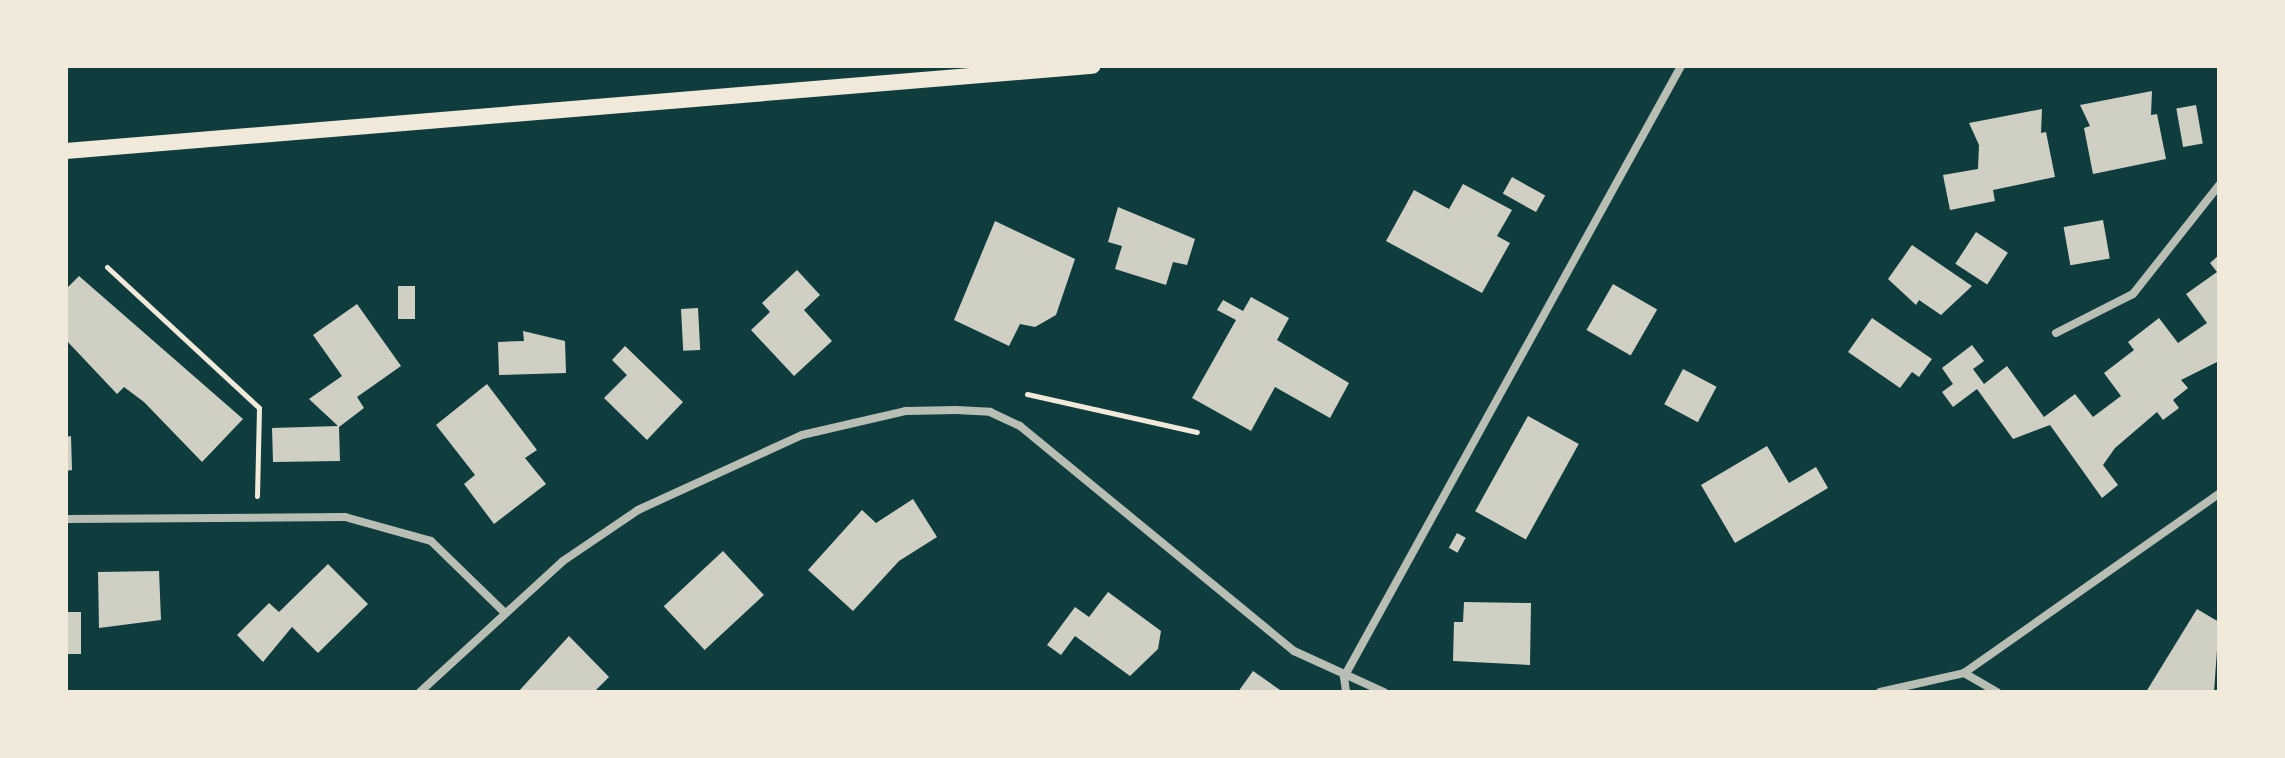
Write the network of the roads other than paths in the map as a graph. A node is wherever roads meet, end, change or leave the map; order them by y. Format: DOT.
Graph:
graph roads {
  1 [pos="1092,66"];
  2 [pos="1681,66"];
  3 [pos="66,151"];
  4 [pos="2219,185"];
  5 [pos="2056,333"];
  6 [pos="2219,494"];
  7 [pos="66,519"];
  8 [pos="504,612"];
  9 [pos="1964,673"];
  10 [pos="1344,677"];
  11 [pos="420,692"];
  12 [pos="1346,692"];
  13 [pos="1384,692"];
  14 [pos="1880,692"];
  15 [pos="1997,692"];
  1 -- 3 [label="main road"];
  2 -- 10 [label="street"];
  4 -- 5 [label="street"];
  6 -- 9 [label="street"];
  7 -- 8 [label="street"];
  8 -- 10 [label="street"];
  8 -- 11 [label="street"];
  9 -- 14 [label="street"];
  9 -- 15 [label="street"];
  10 -- 12 [label="street"];
  10 -- 13 [label="street"];
}
